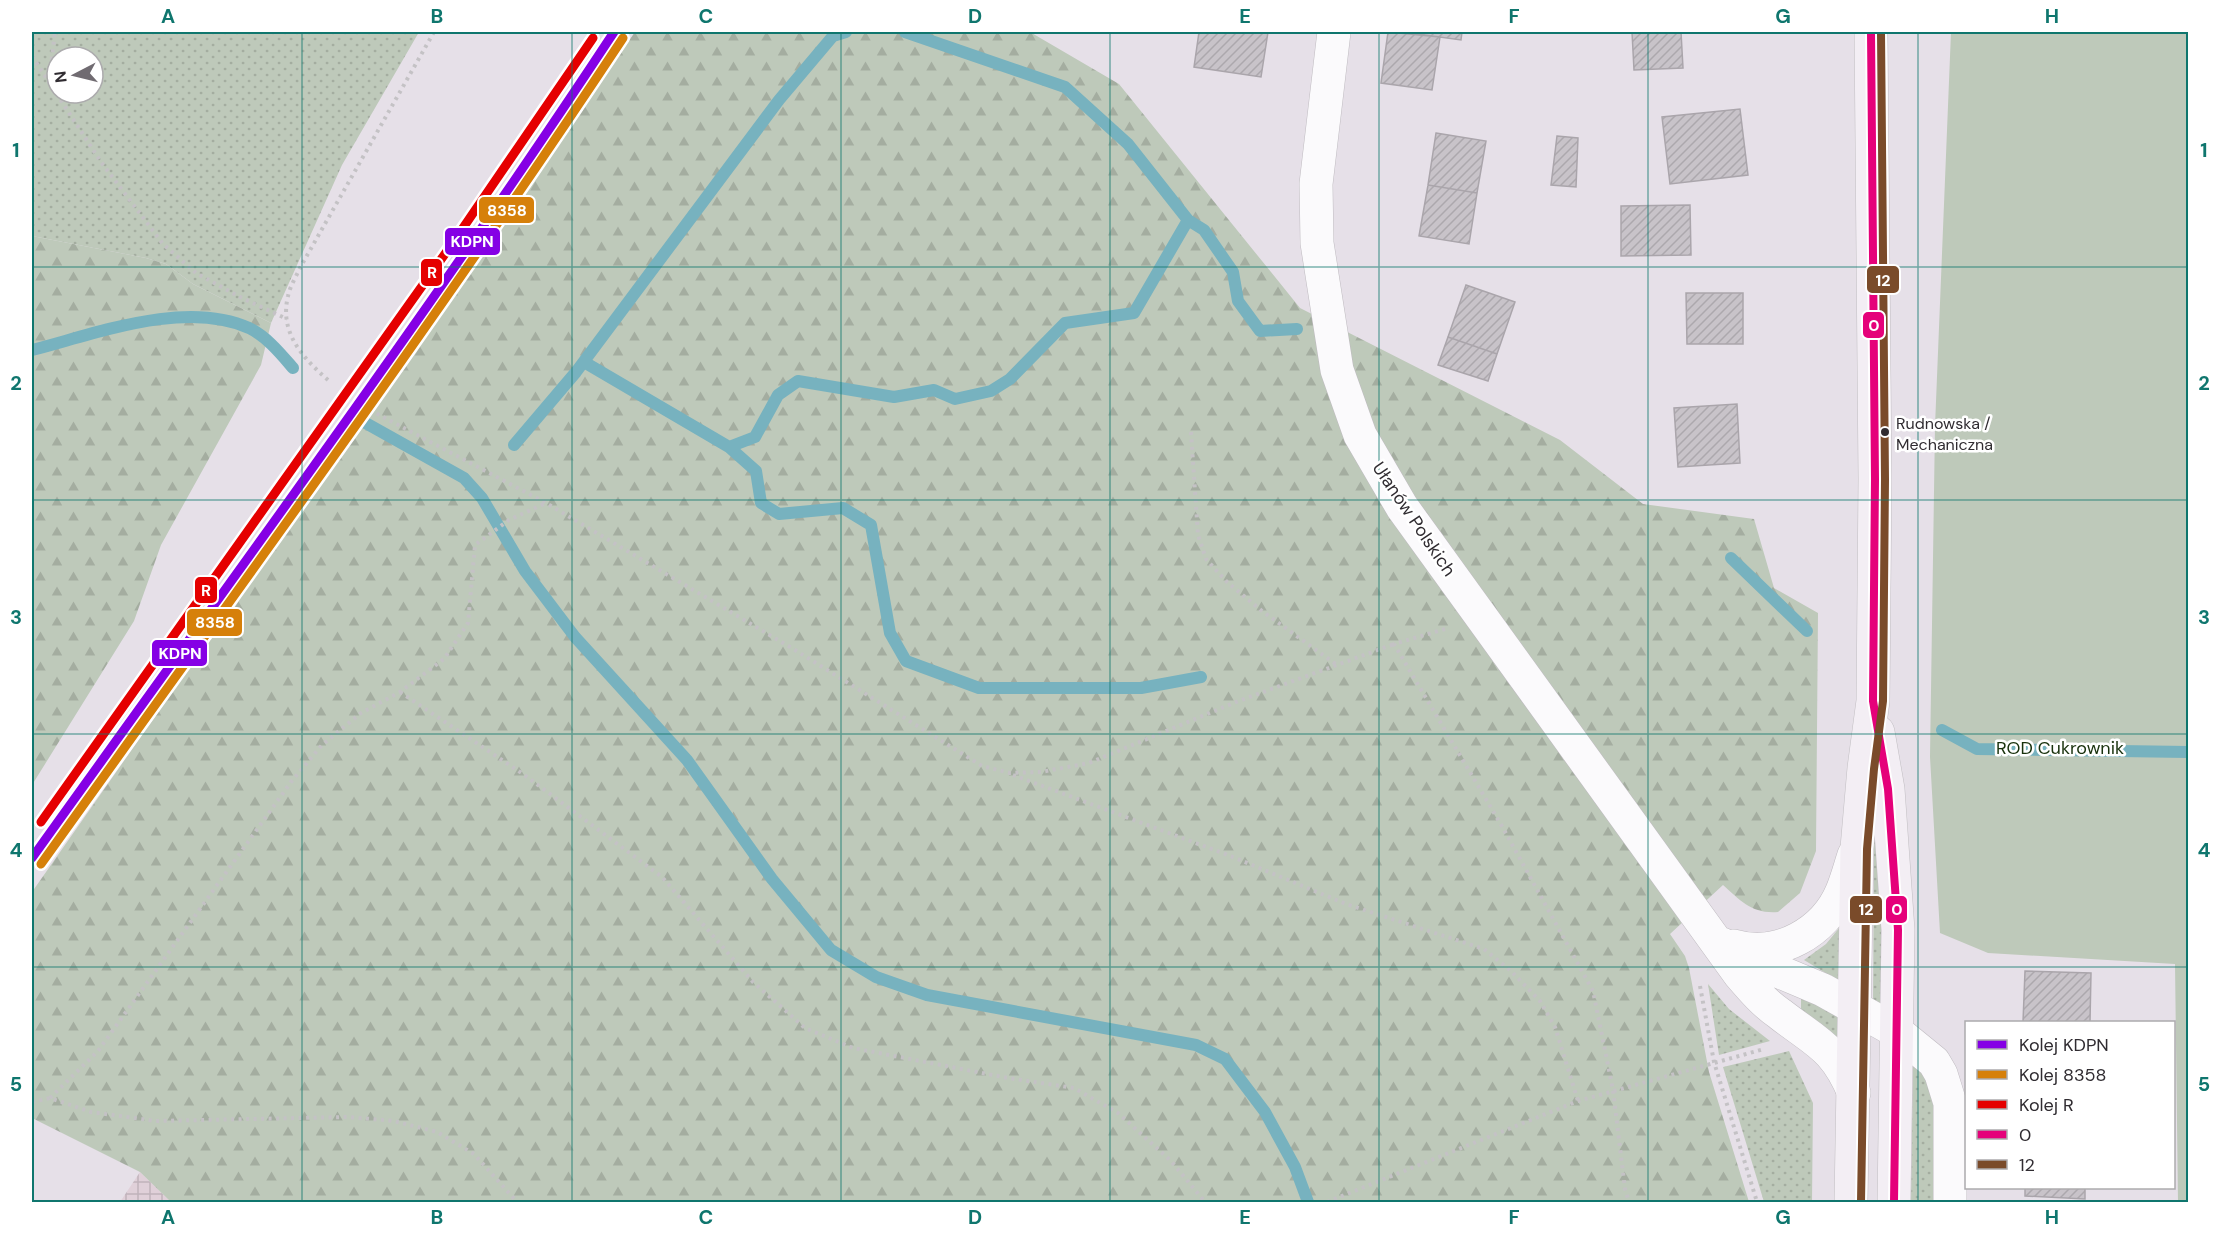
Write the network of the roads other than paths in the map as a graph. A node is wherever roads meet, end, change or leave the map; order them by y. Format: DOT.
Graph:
graph roads {
  1 [pos="1334,32"];
  2 [pos="1871,32"];
  3 [pos="1873,701"];
  4 [pos="1857,848"];
  5 [pos="1710,934"];
  6 [pos="1856,1008"];
  7 [pos="1896,1031"];
  8 [pos="1854,1093"];
  9 [pos="1851,1203"];
  10 [pos="1894,1203"];
  11 [pos="1950,1203"];
  1 -- 5 [label="street, Ułanów Polskich"];
  2 -- 3 [label="main road"];
  3 -- 4 [label="main road"];
  3 -- 7 [label="main road"];
  4 -- 5 [label="street, Ułanów Polskich"];
  4 -- 6 [label="main road"];
  5 -- 6 [label="street, Ułanów Polskich"];
  5 -- 8 [label="street, Ułanów Polskich"];
  6 -- 7 [label="street, Ułanów Polskich"];
  6 -- 8 [label="main road"];
  7 -- 10 [label="main road"];
  7 -- 11 [label="street, Ułanów Polskich"];
  8 -- 9 [label="main road"];
}
